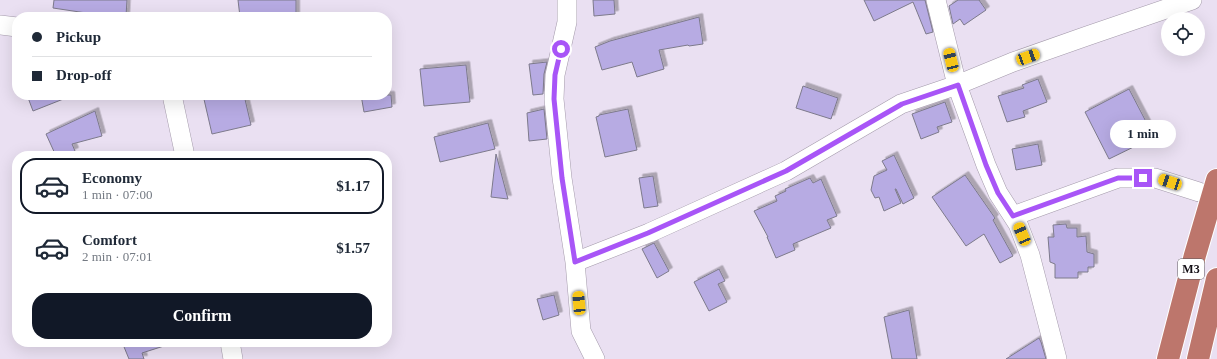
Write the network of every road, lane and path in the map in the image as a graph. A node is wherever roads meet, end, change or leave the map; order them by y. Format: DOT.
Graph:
graph roads {
  1 [pos="567,0"];
  2 [pos="936,0"];
  3 [pos="1192,0"];
  4 [pos="0,25"];
  5 [pos="12,26"];
  6 [pos="958,85"];
  7 [pos="173,100"];
  8 [pos="184,151"];
  9 [pos="1217,180"];
  10 [pos="1199,192"];
  11 [pos="1013,216"];
  12 [pos="575,262"];
  13 [pos="1217,279"];
  14 [pos="231,347"];
  15 [pos="233,359"];
  16 [pos="595,359"];
  17 [pos="1057,359"];
  18 [pos="1168,359"];
  19 [pos="1198,359"];
  1 -- 12 [label="street"];
  2 -- 6 [label="street"];
  3 -- 6 [label="street"];
  4 -- 5 [label="street"];
  6 -- 11 [label="street"];
  6 -- 12 [label="street"];
  7 -- 8 [label="street"];
  9 -- 18 [label="highway, M3"];
  10 -- 11 [label="street"];
  11 -- 17 [label="street"];
  12 -- 16 [label="street"];
  13 -- 19 [label="highway, M3"];
  14 -- 15 [label="street"];
}
